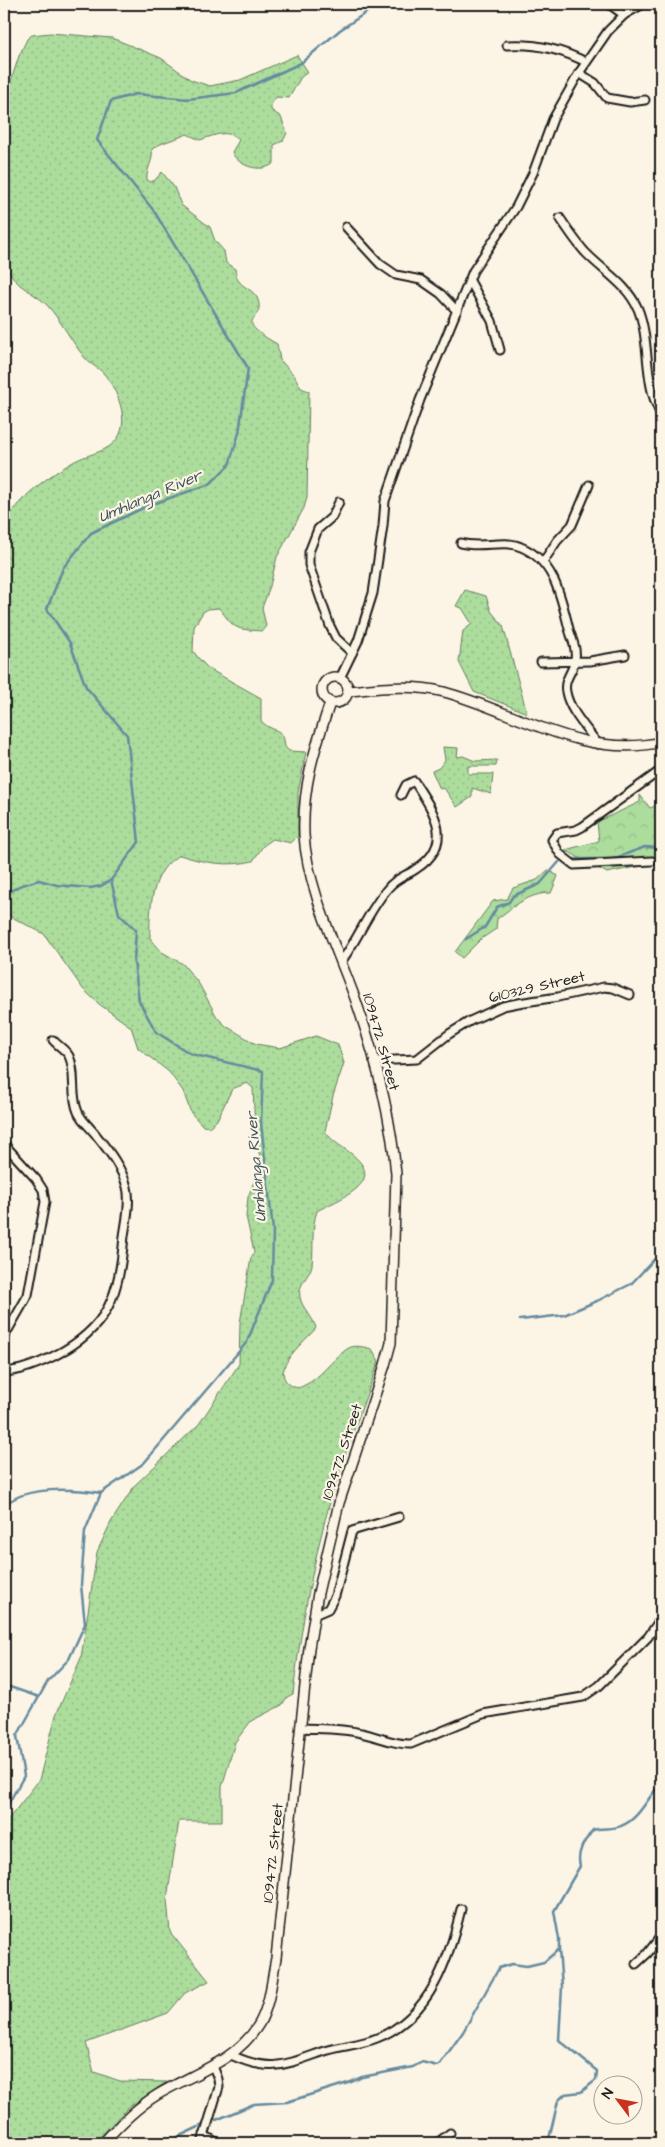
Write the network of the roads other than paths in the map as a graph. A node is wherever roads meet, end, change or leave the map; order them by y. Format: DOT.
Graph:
graph roads {
  1 [pos="610,4"];
  2 [pos="643,4"];
  3 [pos="624,15"];
  4 [pos="507,45"];
  5 [pos="586,62"];
  6 [pos="579,73"];
  7 [pos="644,100"];
  8 [pos="560,218"];
  9 [pos="346,227"];
  10 [pos="470,281"];
  11 [pos="458,311"];
  12 [pos="500,350"];
  13 [pos="661,414"];
  14 [pos="589,486"];
  15 [pos="340,502"];
  16 [pos="460,543"];
  17 [pos="543,562"];
  18 [pos="352,653"];
  19 [pos="625,655"];
  20 [pos="541,662"];
  21 [pos="575,662"];
  22 [pos="340,678"];
  23 [pos="348,691"];
  24 [pos="330,703"];
  25 [pos="661,742"];
  26 [pos="598,744"];
  27 [pos="661,770"];
  28 [pos="401,795"];
  29 [pos="652,861"];
  30 [pos="341,962"];
  31 [pos="630,995"];
  32 [pos="52,1040"];
  33 [pos="374,1061"];
  34 [pos="4,1144"];
  35 [pos="4,1337"];
  36 [pos="4,1372"];
  37 [pos="399,1517"];
  38 [pos="314,1615"];
  39 [pos="661,1618"];
  40 [pos="301,1728"];
  41 [pos="461,1909"];
  42 [pos="661,1936"];
  43 [pos="636,1964"];
  44 [pos="232,2054"];
  45 [pos="213,2066"];
  46 [pos="450,2134"];
  47 [pos="204,2135"];
  48 [pos="103,2143"];
  49 [pos="202,2143"];
  50 [pos="218,2143"];
  51 [pos="437,2143"];
  1 -- 3 [label="street"];
  2 -- 3 [label="street"];
  3 -- 5 [label="street"];
  4 -- 5 [label="street"];
  5 -- 6 [label="street"];
  6 -- 7 [label="street"];
  6 -- 10 [label="street"];
  8 -- 13 [label="street"];
  9 -- 11 [label="street"];
  10 -- 11 [label="street"];
  10 -- 12 [label="street"];
  11 -- 18 [label="street"];
  14 -- 17 [label="street"];
  15 -- 18 [label="street"];
  16 -- 17 [label="street"];
  17 -- 21 [label="street"];
  18 -- 22 [label="street"];
  19 -- 21 [label="street"];
  20 -- 21 [label="street"];
  21 -- 26 [label="street"];
  22 -- 23 [label="street"];
  22 -- 24 [label="street"];
  23 -- 24 [label="street"];
  23 -- 26 [label="street"];
  24 -- 30 [label="street, 109472 Street"];
  25 -- 26 [label="street"];
  27 -- 29 [label="street"];
  28 -- 30 [label="street"];
  30 -- 33 [label="street, 109472 Street"];
  31 -- 33 [label="street, 610329 Street"];
  32 -- 36 [label="street"];
  33 -- 38 [label="street, 109472 Street"];
  34 -- 35 [label="street"];
  37 -- 38 [label="street"];
  38 -- 40 [label="street, 109472 Street"];
  39 -- 40 [label="street"];
  40 -- 44 [label="street, 109472 Street"];
  41 -- 44 [label="street"];
  42 -- 43 [label="street"];
  44 -- 45 [label="street, 109472 Street"];
  45 -- 47 [label="street"];
  45 -- 48 [label="street, 109472 Street"];
  46 -- 51 [label="street"];
  47 -- 49 [label="street"];
  47 -- 50 [label="street"];
}
